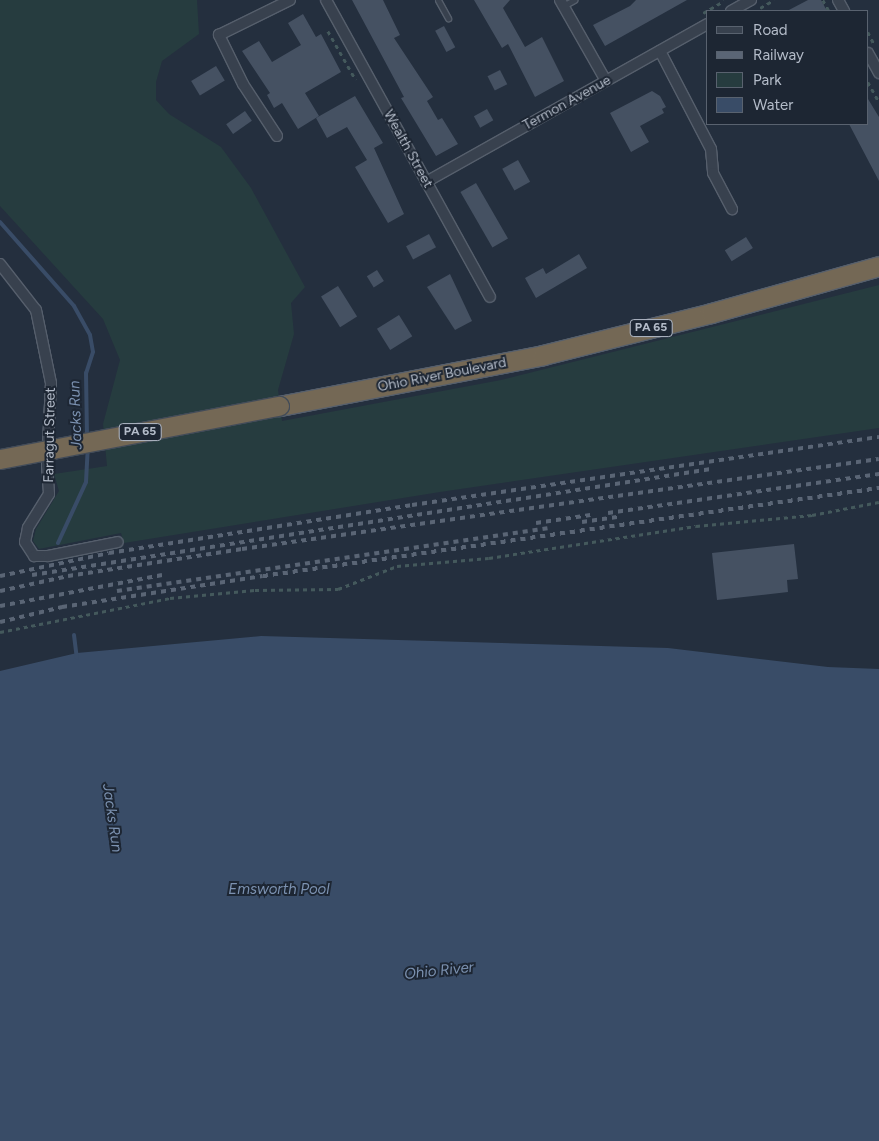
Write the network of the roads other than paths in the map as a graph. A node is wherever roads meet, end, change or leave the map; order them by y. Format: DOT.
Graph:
graph roads {
  1 [pos="290,0"];
  2 [pos="326,0"];
  3 [pos="438,0"];
  4 [pos="574,0"];
  5 [pos="751,0"];
  6 [pos="562,3"];
  7 [pos="733,10"];
  8 [pos="448,18"];
  9 [pos="706,25"];
  10 [pos="660,51"];
  11 [pos="869,55"];
  12 [pos="879,73"];
  13 [pos="606,81"];
  14 [pos="277,136"];
  15 [pos="426,182"];
  16 [pos="732,209"];
  17 [pos="0,264"];
  18 [pos="879,266"];
  19 [pos="490,297"];
  20 [pos="0,459"];
  21 [pos="118,542"];
  1 -- 14 [label="street"];
  2 -- 15 [label="street, Wealth Street"];
  3 -- 8 [label="lane"];
  4 -- 6 [label="lane"];
  5 -- 7 [label="street"];
  6 -- 13 [label="street"];
  9 -- 10 [label="street, Termon Avenue"];
  10 -- 13 [label="street, Termon Avenue"];
  10 -- 16 [label="street"];
  11 -- 12 [label="street"];
  13 -- 15 [label="street, Termon Avenue"];
  15 -- 19 [label="street, Wealth Street"];
  17 -- 21 [label="street, Farragut Street"];
  18 -- 20 [label="highway, Ohio River Boulevard / PA 65, bridge"];
}
